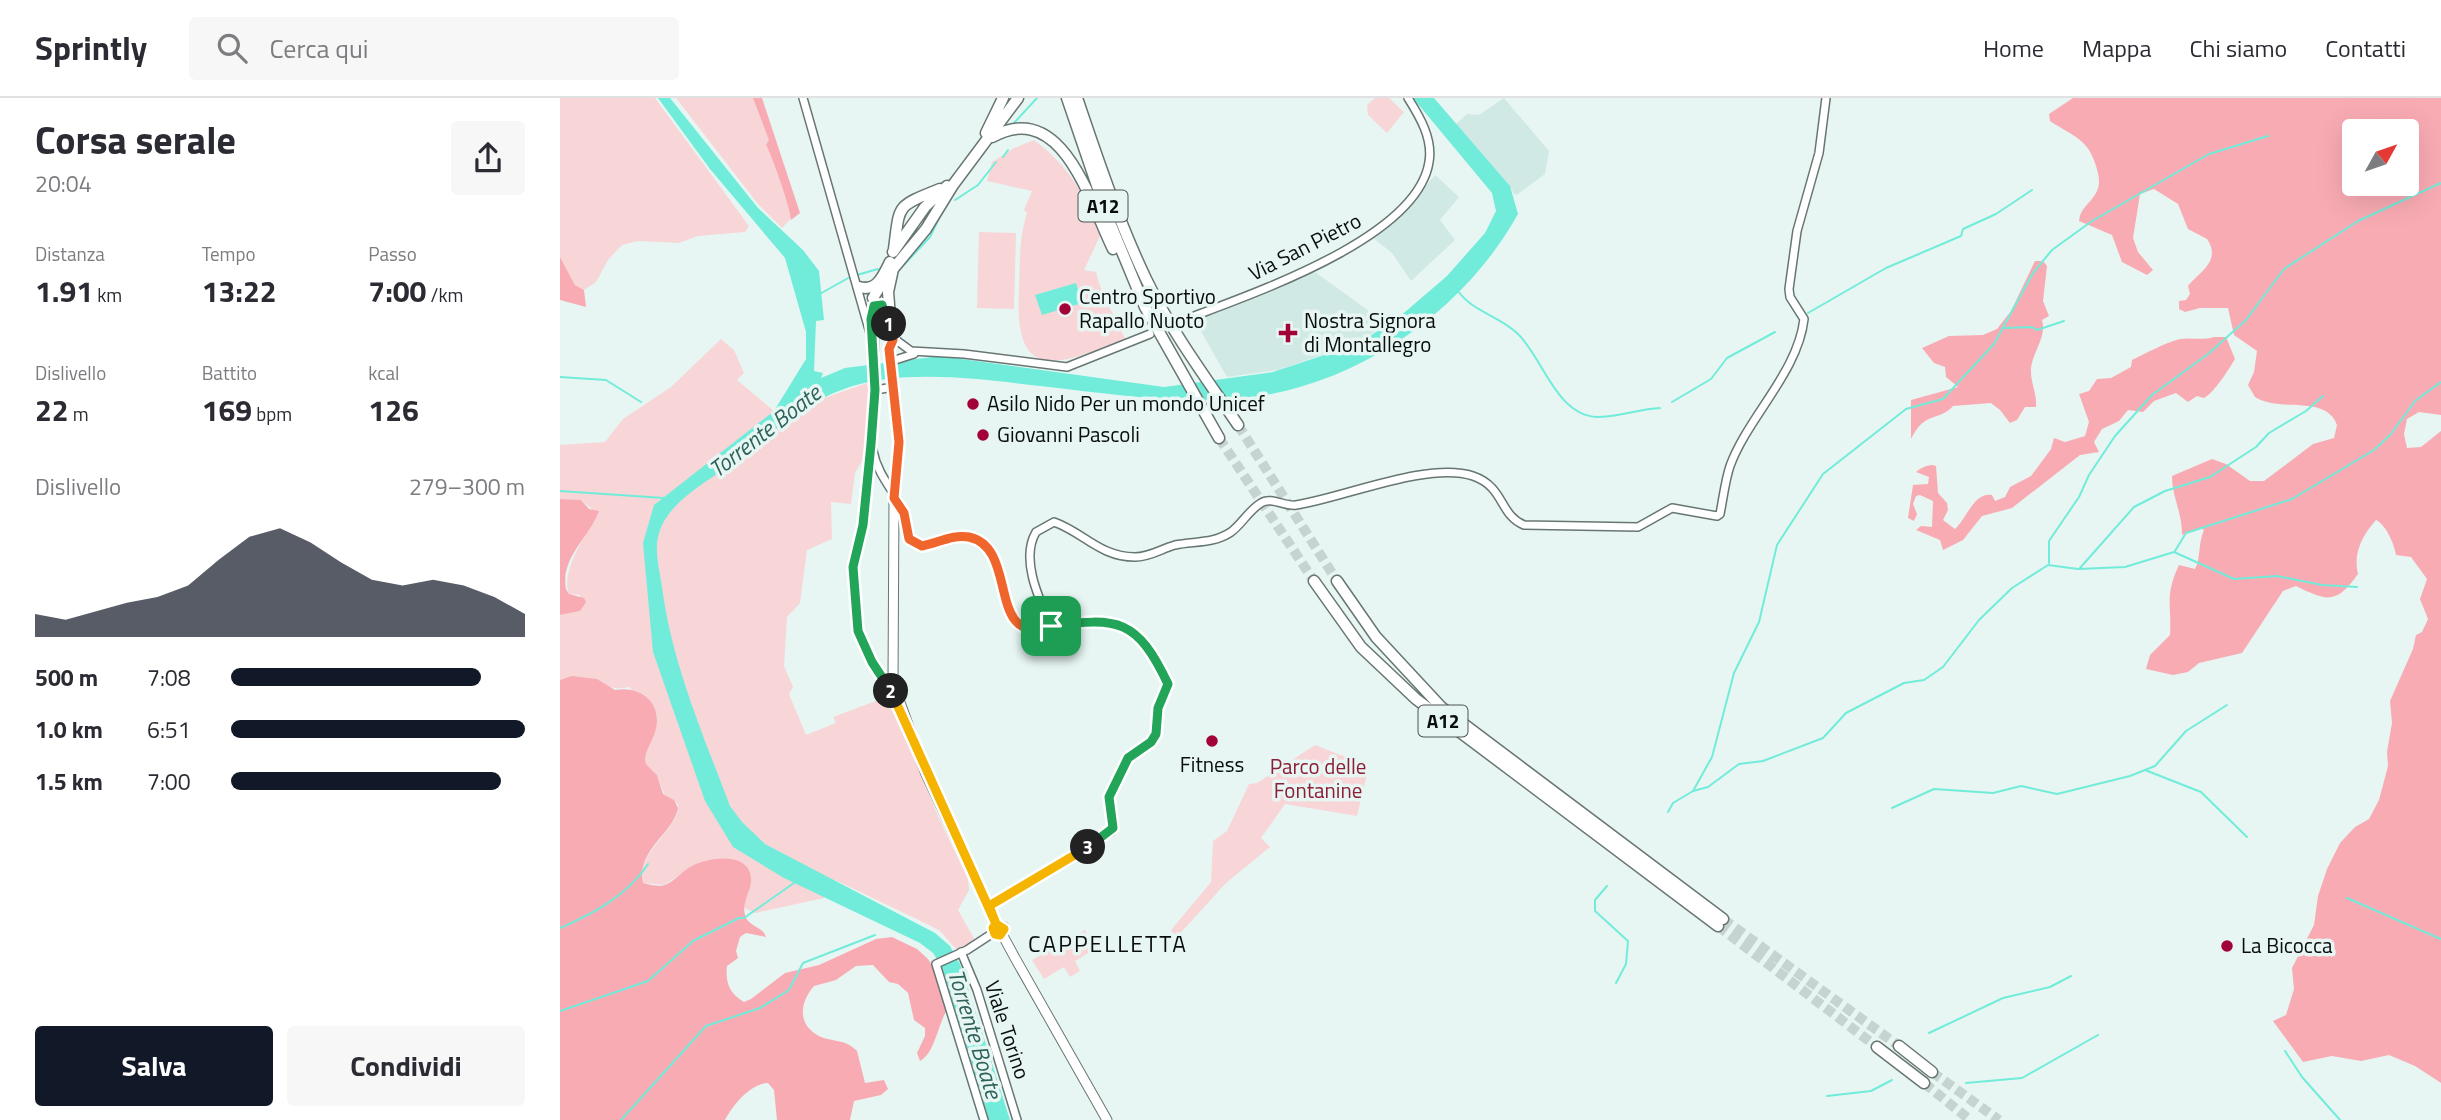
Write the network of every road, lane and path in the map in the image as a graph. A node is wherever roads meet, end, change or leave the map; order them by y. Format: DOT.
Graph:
graph roads {
  1 [pos="803,98"];
  2 [pos="1003,98"];
  3 [pos="1017,98"];
  4 [pos="1408,98"];
  5 [pos="1826,98"];
  6 [pos="1071,99"];
  7 [pos="986,138"];
  8 [pos="943,195"];
  9 [pos="894,261"];
  10 [pos="856,281"];
  11 [pos="873,298"];
  12 [pos="1145,307"];
  13 [pos="871,319"];
  14 [pos="1181,321"];
  15 [pos="891,329"];
  16 [pos="1150,334"];
  17 [pos="872,341"];
  18 [pos="889,349"];
  19 [pos="928,351"];
  20 [pos="911,354"];
  21 [pos="892,361"];
  22 [pos="894,385"];
  23 [pos="875,387"];
  24 [pos="1238,425"];
  25 [pos="1219,438"];
  26 [pos="871,444"];
  27 [pos="877,469"];
  28 [pos="896,472"];
  29 [pos="894,498"];
  30 [pos="1314,581"];
  31 [pos="1337,581"];
  32 [pos="1051,626"];
  33 [pos="899,705"];
  34 [pos="1598,832"];
  35 [pos="989,906"];
  36 [pos="1721,923"];
  37 [pos="997,930"];
  38 [pos="961,952"];
  39 [pos="1899,1046"];
  40 [pos="1877,1047"];
  41 [pos="1932,1072"];
  42 [pos="1924,1083"];
  43 [pos="984,1120"];
  44 [pos="1017,1120"];
  45 [pos="1107,1120"];
  1 -- 10 [label="street"];
  2 -- 7 [label="highway"];
  3 -- 7 [label="highway"];
  4 -- 14 [label="street, Via San Pietro"];
  5 -- 32 [label="street"];
  6 -- 12 [label="highway, A12"];
  6 -- 24 [label="highway, A12"];
  7 -- 8 [label="highway"];
  7 -- 12 [label="highway"];
  8 -- 9 [label="highway"];
  8 -- 9 [label="highway"];
  8 -- 9 [label="highway"];
  9 -- 10 [label="highway"];
  9 -- 11 [label="highway"];
  9 -- 15 [label="highway"];
  10 -- 11 [label="street"];
  10 -- 17 [label="street"];
  11 -- 13 [label="main road"];
  11 -- 15 [label="main road"];
  12 -- 25 [label="highway, A12"];
  13 -- 15 [label="main road"];
  13 -- 17 [label="main road"];
  15 -- 18 [label="main road"];
  15 -- 19 [label="street"];
  16 -- 19 [label="street"];
  17 -- 18 [label="main road"];
  17 -- 23 [label="main road"];
  18 -- 20 [label="street"];
  18 -- 21 [label="main road"];
  19 -- 20 [label="street"];
  20 -- 21 [label="street"];
  21 -- 22 [label="main road"];
  22 -- 23 [label="street"];
  22 -- 28 [label="main road"];
  23 -- 26 [label="main road"];
  26 -- 27 [label="street"];
  26 -- 33 [label="main road"];
  27 -- 28 [label="street"];
  27 -- 29 [label="street"];
  28 -- 29 [label="main road"];
  29 -- 32 [label="street"];
  29 -- 33 [label="main road"];
  30 -- 34 [label="highway, A12"];
  31 -- 34 [label="highway, A12"];
  32 -- 35 [label="street"];
  33 -- 35 [label="main road"];
  34 -- 36 [label="highway, A12"];
  35 -- 37 [label="main road"];
  37 -- 38 [label="street"];
  37 -- 45 [label="main road"];
  38 -- 43 [label="street"];
  38 -- 44 [label="street, Viale Torino"];
  39 -- 41 [label="highway"];
  40 -- 42 [label="highway"];
}
